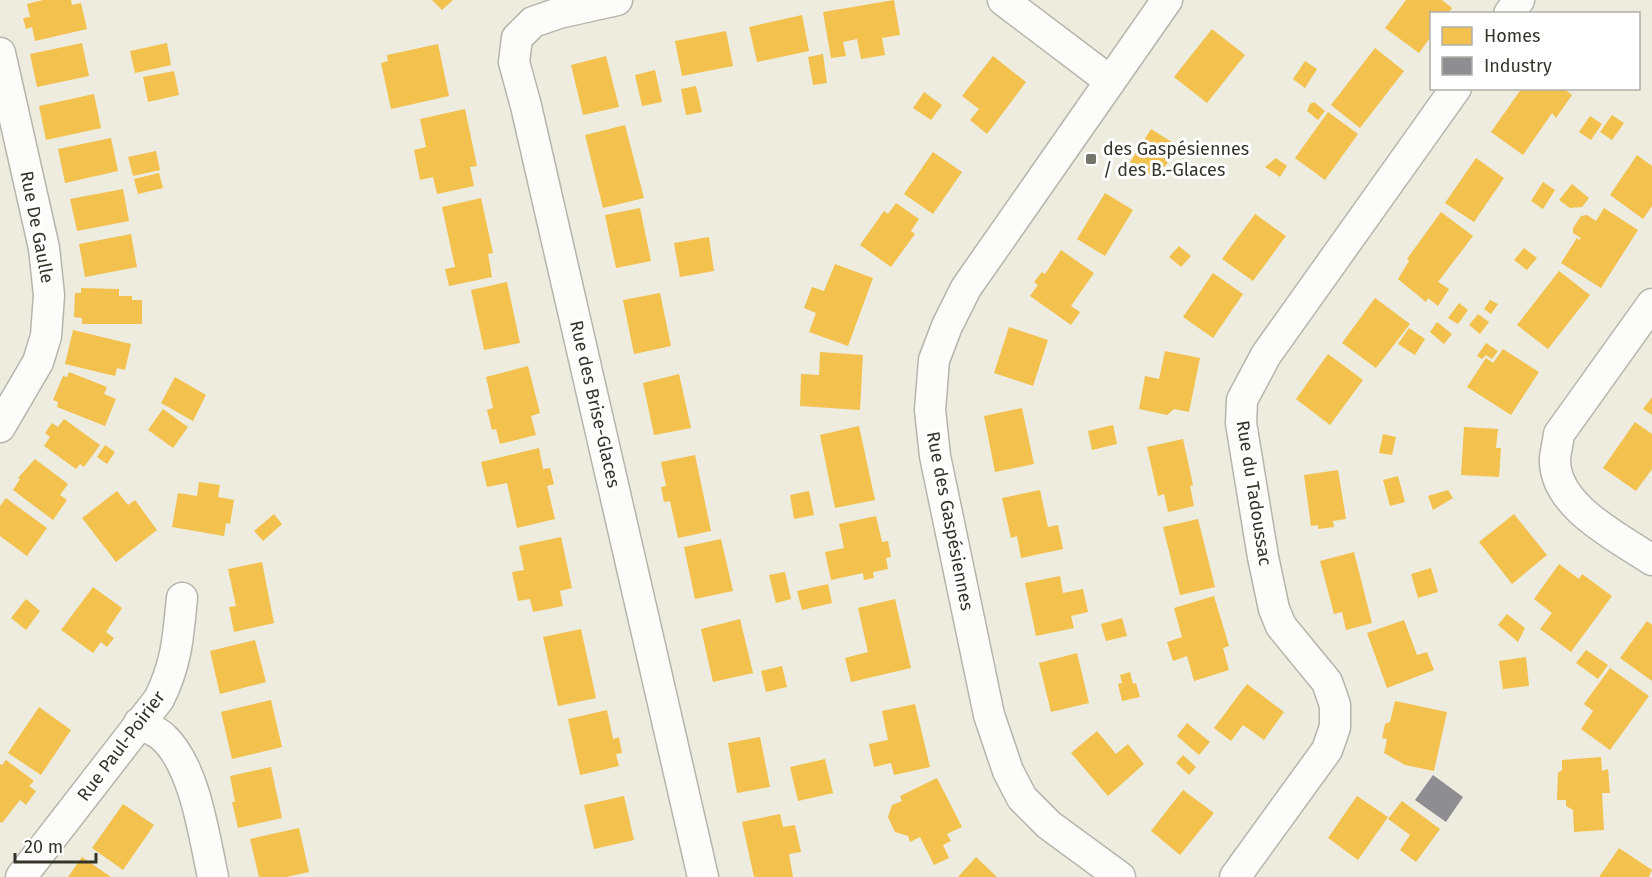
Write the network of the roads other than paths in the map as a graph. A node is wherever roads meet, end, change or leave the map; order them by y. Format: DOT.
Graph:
graph roads {
  1 [pos="617,0"];
  2 [pos="1003,0"];
  3 [pos="1167,0"];
  4 [pos="1,65"];
  5 [pos="1110,81"];
  6 [pos="1455,90"];
  7 [pos="1652,304"];
  8 [pos="0,428"];
  9 [pos="1652,560"];
  10 [pos="182,598"];
  11 [pos="139,723"];
  12 [pos="21,877"];
  13 [pos="213,877"];
  14 [pos="703,877"];
  15 [pos="1120,877"];
  16 [pos="1236,877"];
  1 -- 14 [label="street, Rue des Brise-Glaces"];
  2 -- 5 [label="street"];
  3 -- 5 [label="street, Rue des Gaspésiennes"];
  4 -- 8 [label="street, Rue De Gaulle"];
  5 -- 15 [label="street, Rue des Gaspésiennes"];
  6 -- 16 [label="street, Rue du Tadoussac"];
  7 -- 9 [label="street"];
  10 -- 11 [label="street, Rue Paul-Poirier"];
  11 -- 12 [label="street, Rue Paul-Poirier"];
  11 -- 13 [label="street"];
}
